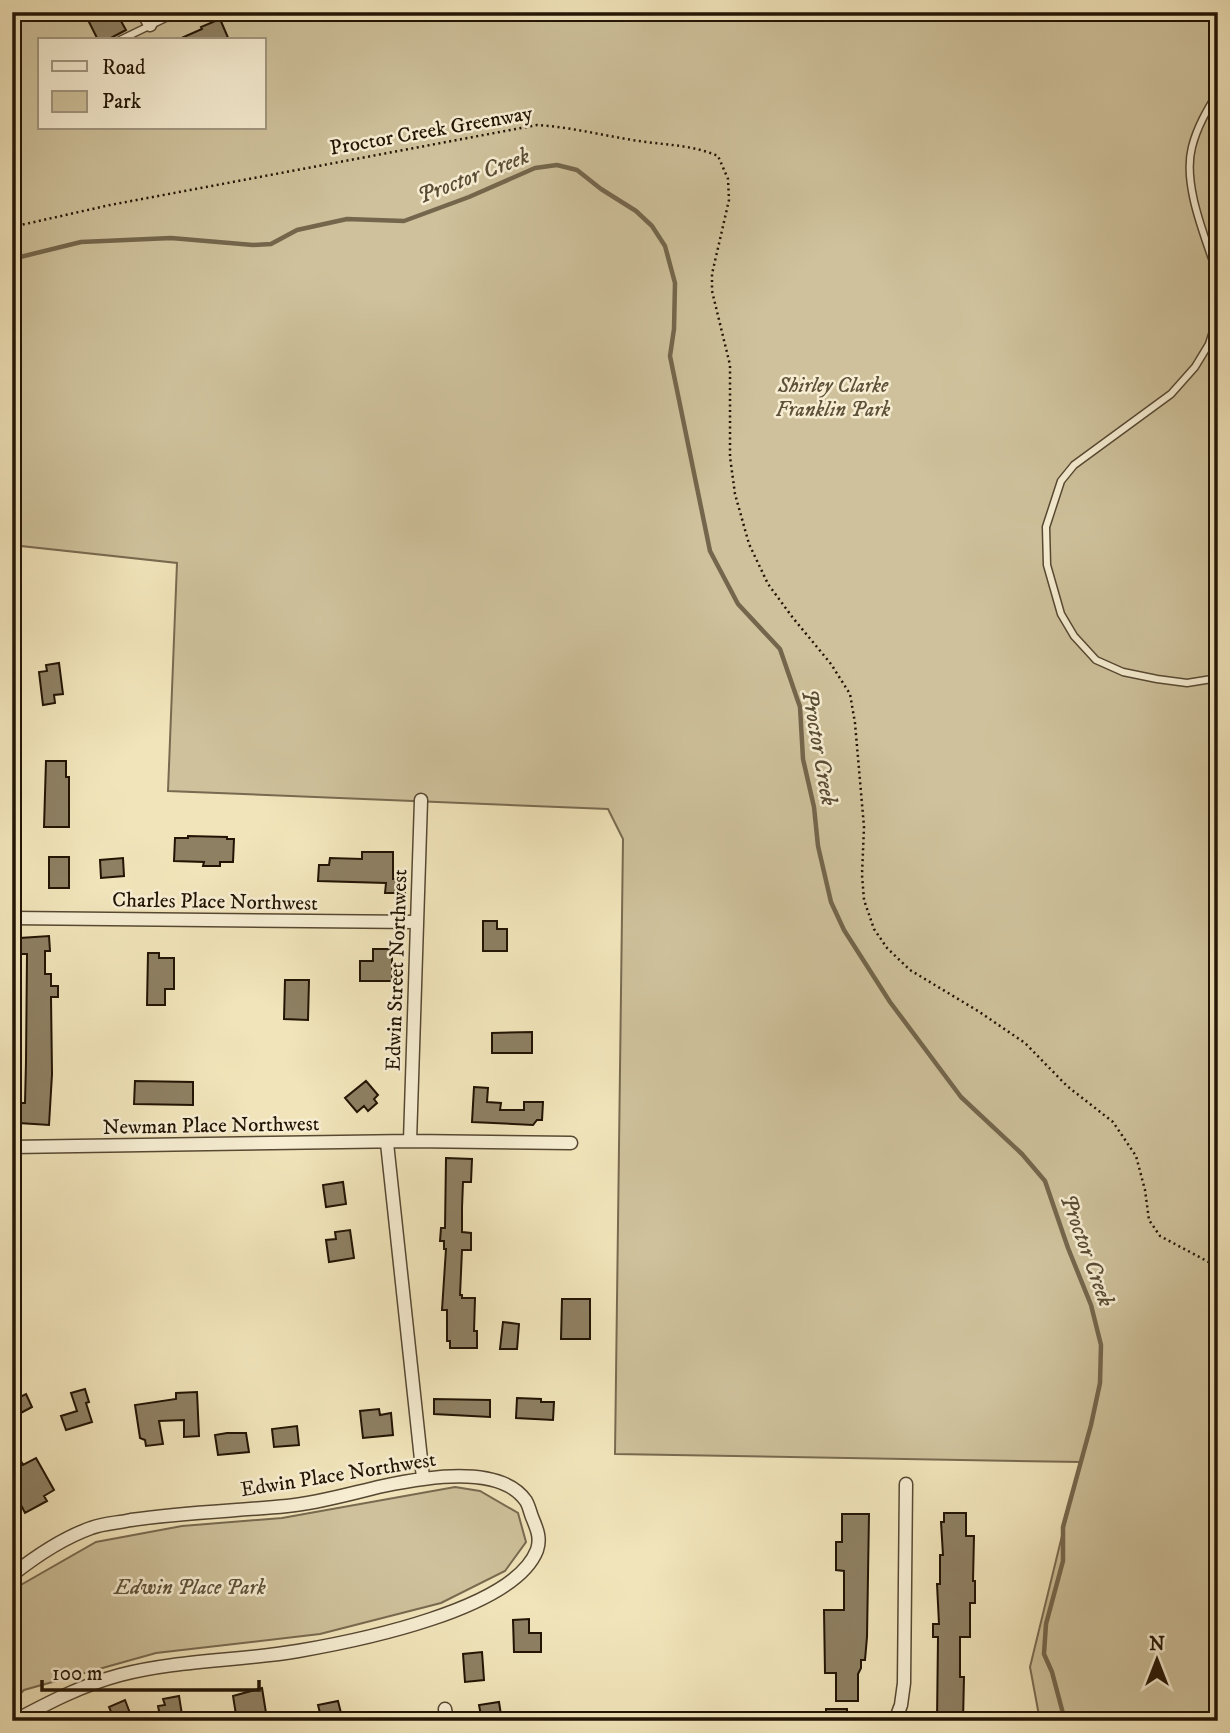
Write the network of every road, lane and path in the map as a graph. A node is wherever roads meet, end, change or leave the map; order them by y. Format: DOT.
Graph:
graph roads {
  1 [pos="143,12"];
  2 [pos="178,12"];
  3 [pos="150,25"];
  4 [pos="124,38"];
  5 [pos="1218,92"];
  6 [pos="12,227"];
  7 [pos="1218,276"];
  8 [pos="1218,316"];
  9 [pos="1218,678"];
  10 [pos="421,800"];
  11 [pos="12,918"];
  12 [pos="417,922"];
  13 [pos="410,1141"];
  14 [pos="387,1143"];
  15 [pos="571,1143"];
  16 [pos="12,1147"];
  17 [pos="1218,1267"];
  18 [pos="423,1478"];
  19 [pos="906,1484"];
  20 [pos="12,1575"];
  21 [pos="14,1721"];
  22 [pos="895,1721"];
  1 -- 3 [label="street"];
  2 -- 3 [label="lane"];
  3 -- 4 [label="lane"];
  5 -- 7 [label="lane"];
  6 -- 17 [label="path, Proctor Creek Greenway"];
  8 -- 9 [label="lane"];
  10 -- 12 [label="street, Edwin Street Northwest"];
  11 -- 12 [label="street, Charles Place Northwest"];
  12 -- 13 [label="street, Edwin Street Northwest"];
  13 -- 14 [label="street, Newman Place Northwest"];
  13 -- 15 [label="street, Newman Place Northwest"];
  14 -- 16 [label="street, Newman Place Northwest"];
  14 -- 18 [label="street"];
  18 -- 20 [label="street, Edwin Place Northwest"];
  18 -- 21 [label="street, Edwin Place Northwest"];
  19 -- 22 [label="street"];
}
